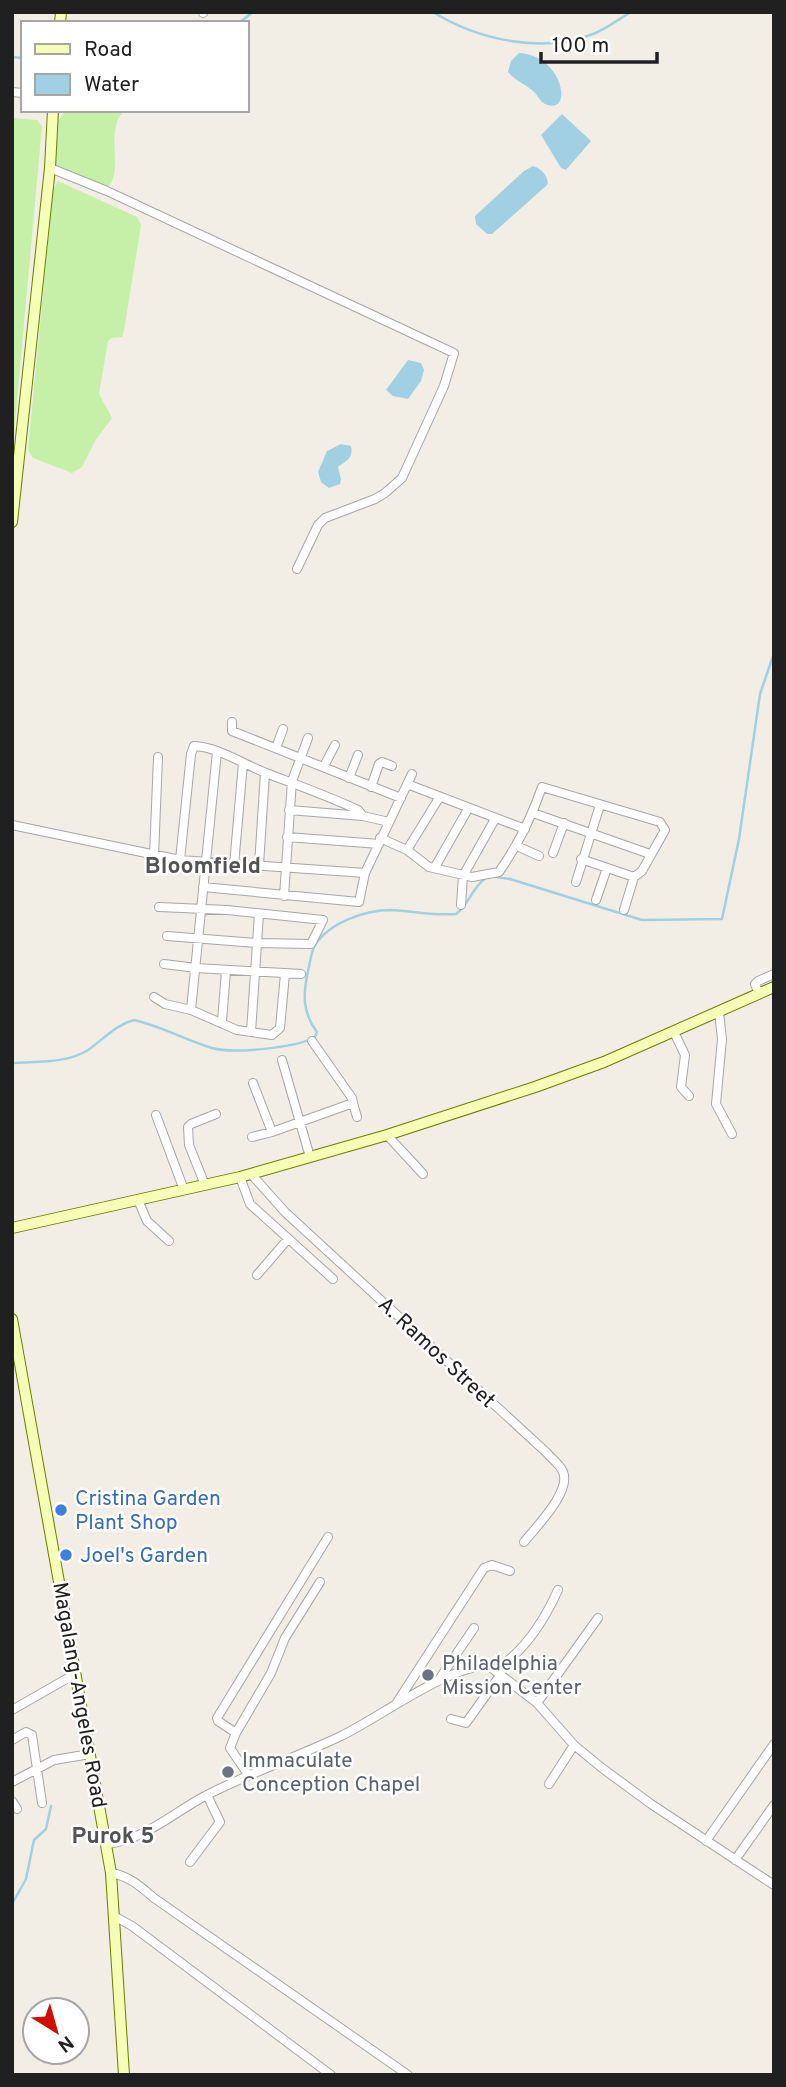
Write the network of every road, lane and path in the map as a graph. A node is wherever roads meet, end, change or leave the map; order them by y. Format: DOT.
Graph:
graph roads {
  1 [pos="52,112"];
  2 [pos="50,168"];
  3 [pos="12,522"];
  4 [pos="297,569"];
  5 [pos="233,722"];
  6 [pos="258,728"];
  7 [pos="283,729"];
  8 [pos="253,738"];
  9 [pos="308,738"];
  10 [pos="335,745"];
  11 [pos="276,748"];
  12 [pos="217,752"];
  13 [pos="358,755"];
  14 [pos="158,757"];
  15 [pos="300,757"];
  16 [pos="243,763"];
  17 [pos="324,766"];
  18 [pos="392,766"];
  19 [pos="265,773"];
  20 [pos="412,774"];
  21 [pos="349,778"];
  22 [pos="292,781"];
  23 [pos="407,784"];
  24 [pos="371,787"];
  25 [pos="401,798"];
  26 [pos="439,798"];
  27 [pos="600,805"];
  28 [pos="468,809"];
  29 [pos="289,810"];
  30 [pos="533,813"];
  31 [pos="363,816"];
  32 [pos="495,819"];
  33 [pos="389,822"];
  34 [pos="564,823"];
  35 [pos="12,825"];
  36 [pos="525,829"];
  37 [pos="590,834"];
  38 [pos="287,837"];
  39 [pos="379,841"];
  40 [pos="517,846"];
  41 [pos="407,850"];
  42 [pos="553,853"];
  43 [pos="650,854"];
  44 [pos="154,856"];
  45 [pos="539,856"];
  46 [pos="582,859"];
  47 [pos="180,860"];
  48 [pos="207,862"];
  49 [pos="234,865"];
  50 [pos="259,865"];
  51 [pos="435,867"];
  52 [pos="285,868"];
  53 [pos="607,869"];
  54 [pos="365,873"];
  55 [pos="463,876"];
  56 [pos="634,877"];
  57 [pos="576,881"];
  58 [pos="203,887"];
  59 [pos="284,896"];
  60 [pos="596,900"];
  61 [pos="461,905"];
  62 [pos="159,907"];
  63 [pos="200,909"];
  64 [pos="624,910"];
  65 [pos="260,914"];
  66 [pos="167,936"];
  67 [pos="198,939"];
  68 [pos="257,943"];
  69 [pos="164,964"];
  70 [pos="196,968"];
  71 [pos="226,971"];
  72 [pos="255,972"];
  73 [pos="285,974"];
  74 [pos="301,974"];
  75 [pos="774,974"];
  76 [pos="774,987"];
  77 [pos="759,994"];
  78 [pos="154,997"];
  79 [pos="191,1010"];
  80 [pos="719,1012"];
  81 [pos="222,1021"];
  82 [pos="251,1032"];
  83 [pos="674,1032"];
  84 [pos="312,1041"];
  85 [pos="282,1059"];
  86 [pos="253,1083"];
  87 [pos="689,1096"];
  88 [pos="353,1104"];
  89 [pos="216,1114"];
  90 [pos="156,1115"];
  91 [pos="357,1116"];
  92 [pos="300,1121"];
  93 [pos="272,1132"];
  94 [pos="732,1134"];
  95 [pos="387,1135"];
  96 [pos="252,1137"];
  97 [pos="310,1157"];
  98 [pos="423,1174"];
  99 [pos="246,1175"];
  100 [pos="205,1185"];
  101 [pos="184,1190"];
  102 [pos="138,1200"];
  103 [pos="12,1228"];
  104 [pos="288,1240"];
  105 [pos="169,1241"];
  106 [pos="257,1275"];
  107 [pos="333,1279"];
  108 [pos="12,1319"];
  109 [pos="328,1536"];
  110 [pos="524,1542"];
  111 [pos="510,1571"];
  112 [pos="320,1582"];
  113 [pos="558,1590"];
  114 [pos="598,1619"];
  115 [pos="474,1628"];
  116 [pos="498,1672"];
  117 [pos="75,1674"];
  118 [pos="437,1682"];
  119 [pos="537,1703"];
  120 [pos="394,1706"];
  121 [pos="12,1710"];
  122 [pos="451,1718"];
  123 [pos="236,1733"];
  124 [pos="12,1740"];
  125 [pos="774,1744"];
  126 [pos="574,1745"];
  127 [pos="90,1754"];
  128 [pos="38,1768"];
  129 [pos="249,1776"];
  130 [pos="12,1782"];
  131 [pos="550,1784"];
  132 [pos="207,1795"];
  133 [pos="42,1803"];
  134 [pos="774,1805"];
  135 [pos="706,1841"];
  136 [pos="106,1844"];
  137 [pos="735,1860"];
  138 [pos="190,1862"];
  139 [pos="111,1873"];
  140 [pos="772,1880"];
  141 [pos="114,1916"];
  142 [pos="124,2075"];
  143 [pos="331,2075"];
  144 [pos="408,2075"];
  1 -- 2 [label="main road"];
  2 -- 3 [label="main road"];
  2 -- 4 [label="street"];
  5 -- 8 [label="street"];
  6 -- 8 [label="street"];
  7 -- 11 [label="street"];
  8 -- 11 [label="street"];
  9 -- 15 [label="street"];
  10 -- 17 [label="street"];
  11 -- 15 [label="street"];
  12 -- 16 [label="street"];
  12 -- 47 [label="street"];
  12 -- 48 [label="street"];
  13 -- 21 [label="street"];
  14 -- 44 [label="street"];
  15 -- 17 [label="street"];
  15 -- 22 [label="street"];
  16 -- 19 [label="street"];
  16 -- 49 [label="street"];
  17 -- 21 [label="street"];
  18 -- 24 [label="street"];
  19 -- 22 [label="street"];
  19 -- 50 [label="street"];
  20 -- 23 [label="street"];
  21 -- 24 [label="street"];
  22 -- 29 [label="street"];
  22 -- 31 [label="street"];
  23 -- 25 [label="street"];
  23 -- 26 [label="street"];
  24 -- 25 [label="street"];
  25 -- 33 [label="street"];
  26 -- 28 [label="street"];
  26 -- 41 [label="street"];
  27 -- 30 [label="street"];
  27 -- 37 [label="street"];
  27 -- 43 [label="street"];
  28 -- 32 [label="street"];
  28 -- 51 [label="street"];
  29 -- 31 [label="street"];
  29 -- 38 [label="street"];
  30 -- 34 [label="street"];
  30 -- 36 [label="street"];
  31 -- 33 [label="street"];
  32 -- 36 [label="street"];
  32 -- 55 [label="street"];
  33 -- 39 [label="street"];
  34 -- 37 [label="street"];
  34 -- 42 [label="street"];
  35 -- 44 [label="street"];
  36 -- 40 [label="street"];
  37 -- 43 [label="street"];
  37 -- 46 [label="street"];
  38 -- 39 [label="street"];
  38 -- 52 [label="street"];
  39 -- 41 [label="street"];
  39 -- 54 [label="street"];
  40 -- 45 [label="street"];
  40 -- 55 [label="street"];
  41 -- 51 [label="street"];
  43 -- 56 [label="street"];
  44 -- 47 [label="street"];
  46 -- 53 [label="street"];
  46 -- 57 [label="street"];
  47 -- 48 [label="street"];
  48 -- 49 [label="street"];
  48 -- 58 [label="street"];
  49 -- 50 [label="street"];
  50 -- 52 [label="street"];
  51 -- 55 [label="street"];
  52 -- 54 [label="street"];
  52 -- 59 [label="street"];
  53 -- 56 [label="street"];
  53 -- 60 [label="street"];
  54 -- 59 [label="street"];
  55 -- 61 [label="street"];
  56 -- 64 [label="street"];
  58 -- 59 [label="street"];
  58 -- 63 [label="street"];
  62 -- 63 [label="street"];
  63 -- 65 [label="street"];
  63 -- 67 [label="street"];
  65 -- 68 [label="street"];
  65 -- 68 [label="street"];
  66 -- 67 [label="street"];
  67 -- 68 [label="street"];
  67 -- 70 [label="street"];
  68 -- 72 [label="street"];
  69 -- 70 [label="street"];
  70 -- 71 [label="street"];
  70 -- 79 [label="street"];
  71 -- 72 [label="street"];
  71 -- 81 [label="street"];
  72 -- 73 [label="street"];
  72 -- 82 [label="street"];
  73 -- 74 [label="street"];
  73 -- 82 [label="street"];
  75 -- 77 [label="street"];
  76 -- 77 [label="main road"];
  77 -- 80 [label="main road"];
  78 -- 79 [label="street"];
  79 -- 81 [label="street"];
  80 -- 83 [label="main road"];
  80 -- 94 [label="street"];
  81 -- 82 [label="street"];
  83 -- 87 [label="street"];
  83 -- 95 [label="main road"];
  84 -- 88 [label="street"];
  85 -- 92 [label="street"];
  86 -- 93 [label="street"];
  88 -- 91 [label="street"];
  88 -- 92 [label="street"];
  89 -- 100 [label="street"];
  90 -- 101 [label="street"];
  92 -- 93 [label="street"];
  92 -- 97 [label="street"];
  93 -- 96 [label="street"];
  95 -- 97 [label="main road"];
  95 -- 98 [label="street"];
  97 -- 99 [label="main road"];
  99 -- 100 [label="main road"];
  99 -- 104 [label="street"];
  99 -- 110 [label="street, A. Ramos Street"];
  100 -- 101 [label="main road"];
  101 -- 102 [label="main road"];
  102 -- 103 [label="main road"];
  102 -- 105 [label="street"];
  104 -- 106 [label="street"];
  104 -- 107 [label="street"];
  108 -- 117 [label="main road, Magalang-Angeles Road"];
  109 -- 123 [label="street"];
  111 -- 120 [label="street"];
  112 -- 123 [label="street"];
  113 -- 116 [label="street"];
  114 -- 119 [label="street"];
  115 -- 118 [label="street"];
  116 -- 118 [label="street"];
  116 -- 119 [label="street"];
  116 -- 122 [label="street"];
  117 -- 121 [label="street"];
  117 -- 127 [label="main road, Magalang-Angeles Road"];
  118 -- 120 [label="street"];
  119 -- 126 [label="street"];
  120 -- 129 [label="street"];
  123 -- 129 [label="street"];
  124 -- 128 [label="street"];
  125 -- 135 [label="street"];
  126 -- 131 [label="street"];
  126 -- 135 [label="street"];
  127 -- 128 [label="street"];
  127 -- 136 [label="main road, Magalang-Angeles Road"];
  128 -- 130 [label="street"];
  128 -- 133 [label="street"];
  129 -- 132 [label="street"];
  132 -- 136 [label="street"];
  132 -- 138 [label="street"];
  134 -- 137 [label="street"];
  135 -- 137 [label="street"];
  136 -- 139 [label="main road, Magalang-Angeles Road"];
  137 -- 140 [label="street"];
  139 -- 141 [label="main road, Magalang-Angeles Road"];
  139 -- 144 [label="street"];
  141 -- 142 [label="main road, Magalang-Angeles Road"];
  141 -- 143 [label="street"];
}
